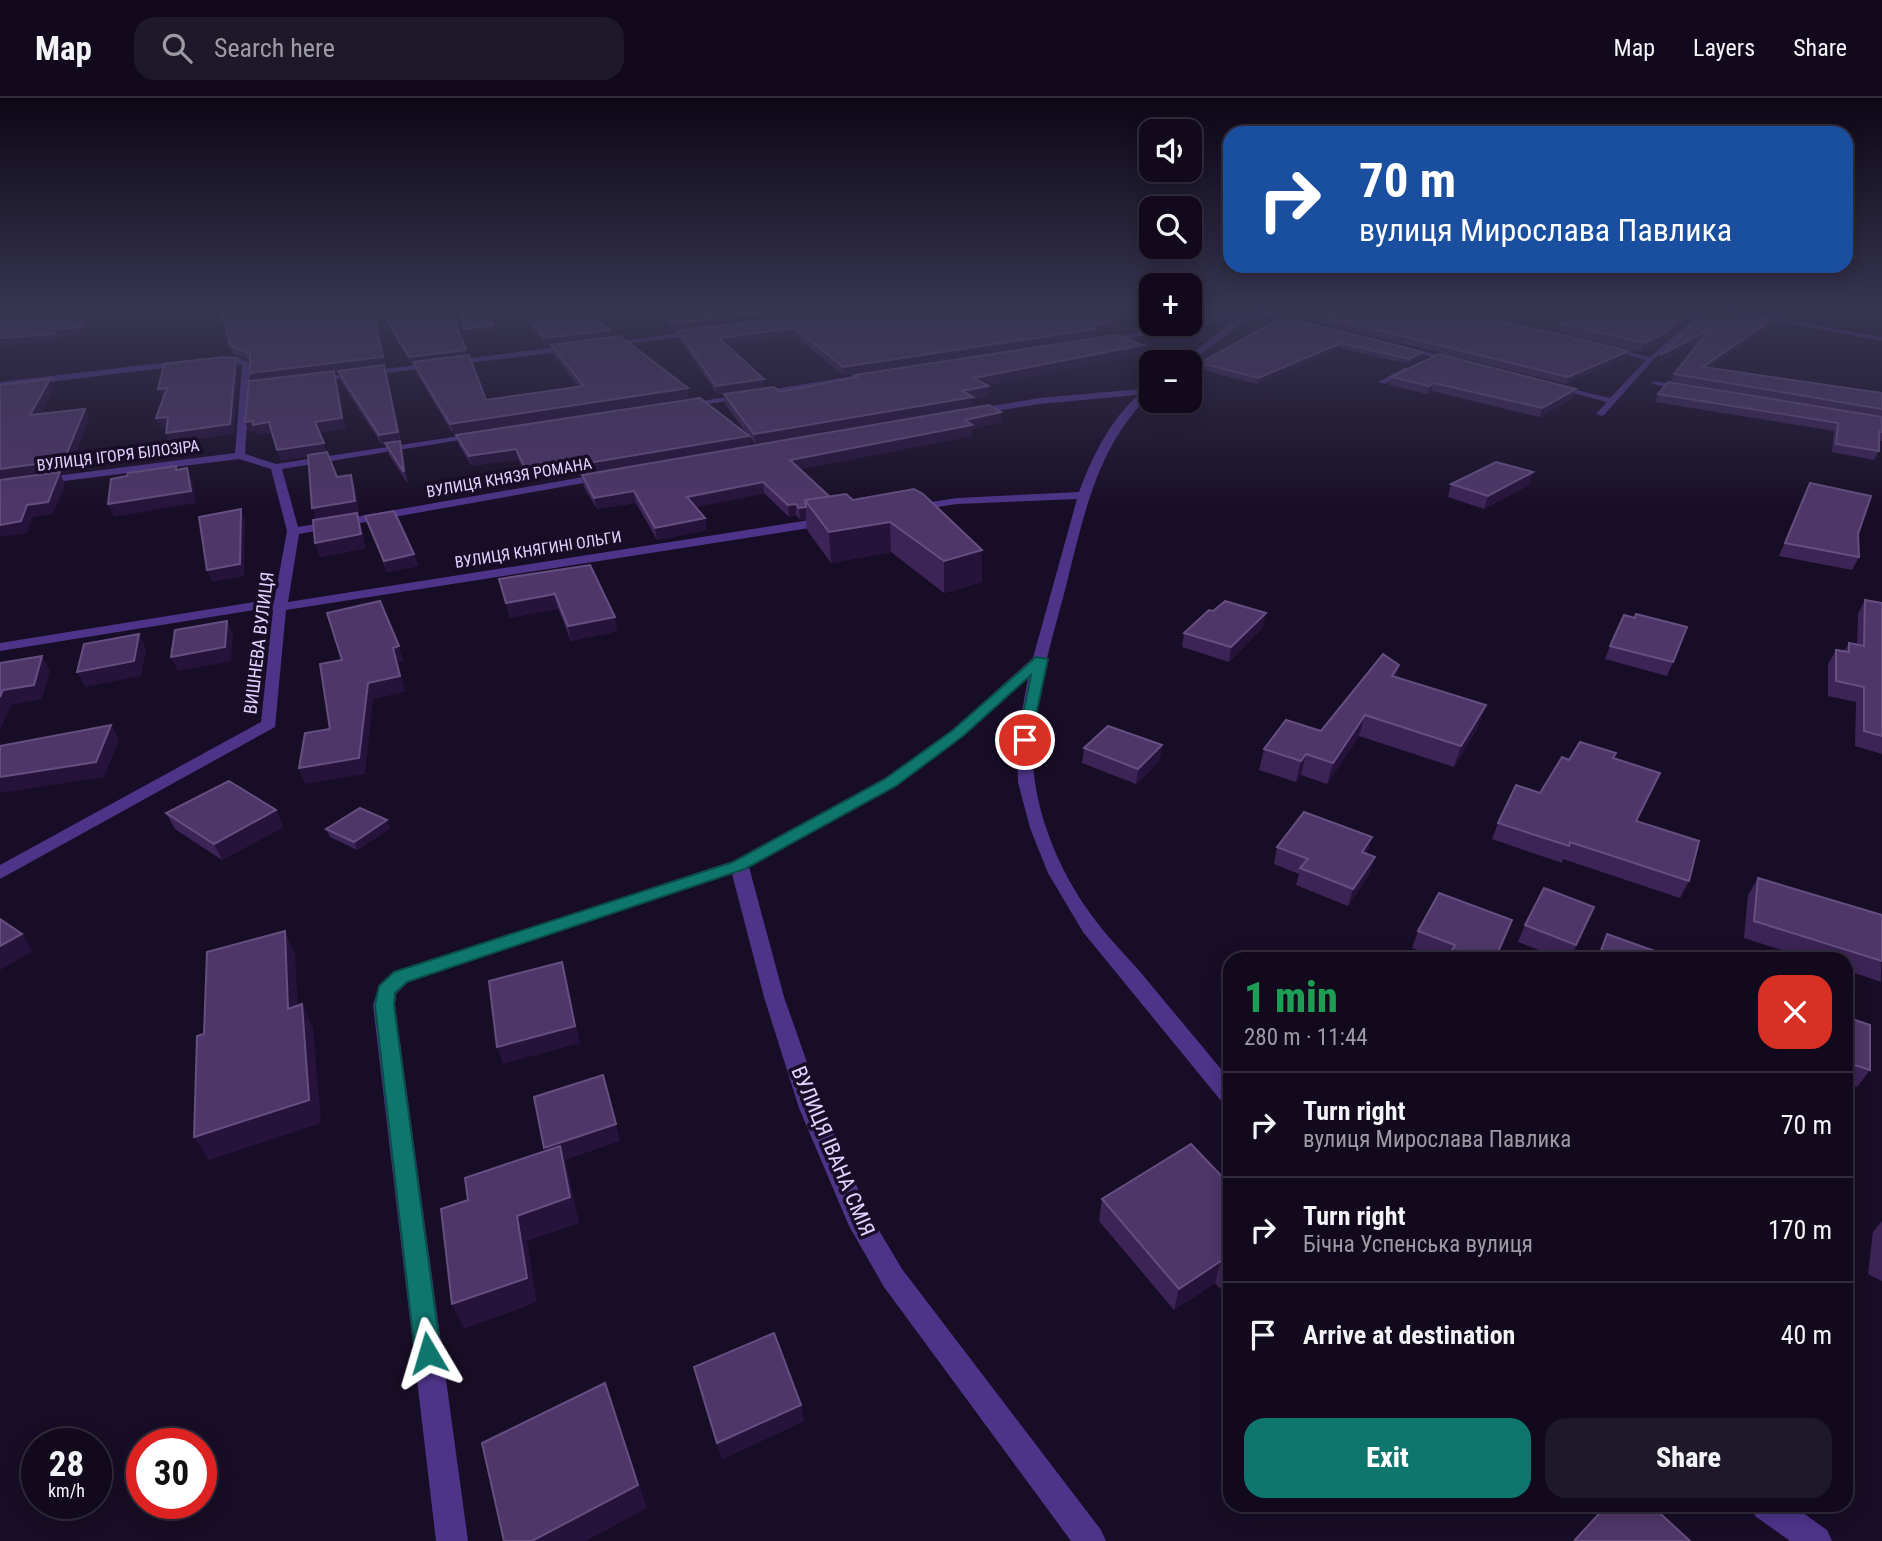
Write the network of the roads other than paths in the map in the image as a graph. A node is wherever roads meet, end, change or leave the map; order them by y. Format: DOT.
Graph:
graph roads {
  1 [pos="58,377"];
  2 [pos="246,377"];
  3 [pos="323,377"];
  4 [pos="862,377"];
  5 [pos="1392,377"];
  6 [pos="1634,377"];
  7 [pos="301,380"];
  8 [pos="1382,382"];
  9 [pos="1656,383"];
  10 [pos="0,384"];
  11 [pos="1544,384"];
  12 [pos="260,386"];
  13 [pos="246,387"];
  14 [pos="1696,390"];
  15 [pos="1139,391"];
  16 [pos="1612,401"];
  17 [pos="1139,402"];
  18 [pos="677,406"];
  19 [pos="1600,414"];
  20 [pos="957,415"];
  21 [pos="497,433"];
  22 [pos="240,456"];
  23 [pos="276,467"];
  24 [pos="618,474"];
  25 [pos="0,486"];
  26 [pos="1083,495"];
  27 [pos="902,509"];
  28 [pos="846,518"];
  29 [pos="293,531"];
  30 [pos="280,607"];
  31 [pos="0,647"];
  32 [pos="1041,659"];
  33 [pos="739,866"];
  34 [pos="0,873"];
  35 [pos="1223,1087"];
  36 [pos="1776,1512"];
  37 [pos="452,1541"];
  38 [pos="1090,1541"];
  39 [pos="1816,1541"];
  1 -- 10 [label="street"];
  2 -- 13 [label="street"];
  3 -- 7 [label="street"];
  4 -- 18 [label="street"];
  5 -- 8 [label="lane"];
  6 -- 16 [label="lane"];
  9 -- 14 [label="lane"];
  11 -- 16 [label="lane"];
  12 -- 13 [label="street"];
  13 -- 22 [label="street"];
  15 -- 20 [label="street"];
  16 -- 19 [label="lane"];
  17 -- 26 [label="street"];
  21 -- 23 [label="street"];
  22 -- 23 [label="street"];
  22 -- 25 [label="street, ВУЛИЦЯ ІГОРЯ БІЛОЗІРА"];
  23 -- 29 [label="street, ВИШНЕВА ВУЛИЦЯ"];
  24 -- 29 [label="street, ВУЛИЦЯ КНЯЗЯ РОМАНА"];
  26 -- 27 [label="street"];
  26 -- 32 [label="street"];
  28 -- 30 [label="street, ВУЛИЦЯ КНЯГИНІ ОЛЬГИ"];
  29 -- 30 [label="street, ВИШНЕВА ВУЛИЦЯ"];
  30 -- 31 [label="street, ВУЛИЦЯ КНЯГИНІ ОЛЬГИ"];
  30 -- 34 [label="street, ВИШНЕВА ВУЛИЦЯ"];
  32 -- 33 [label="street"];
  32 -- 35 [label="street"];
  33 -- 37 [label="street"];
  33 -- 38 [label="street, ВУЛИЦЯ ІВАНА СМІЯ"];
  36 -- 39 [label="street"];
}
